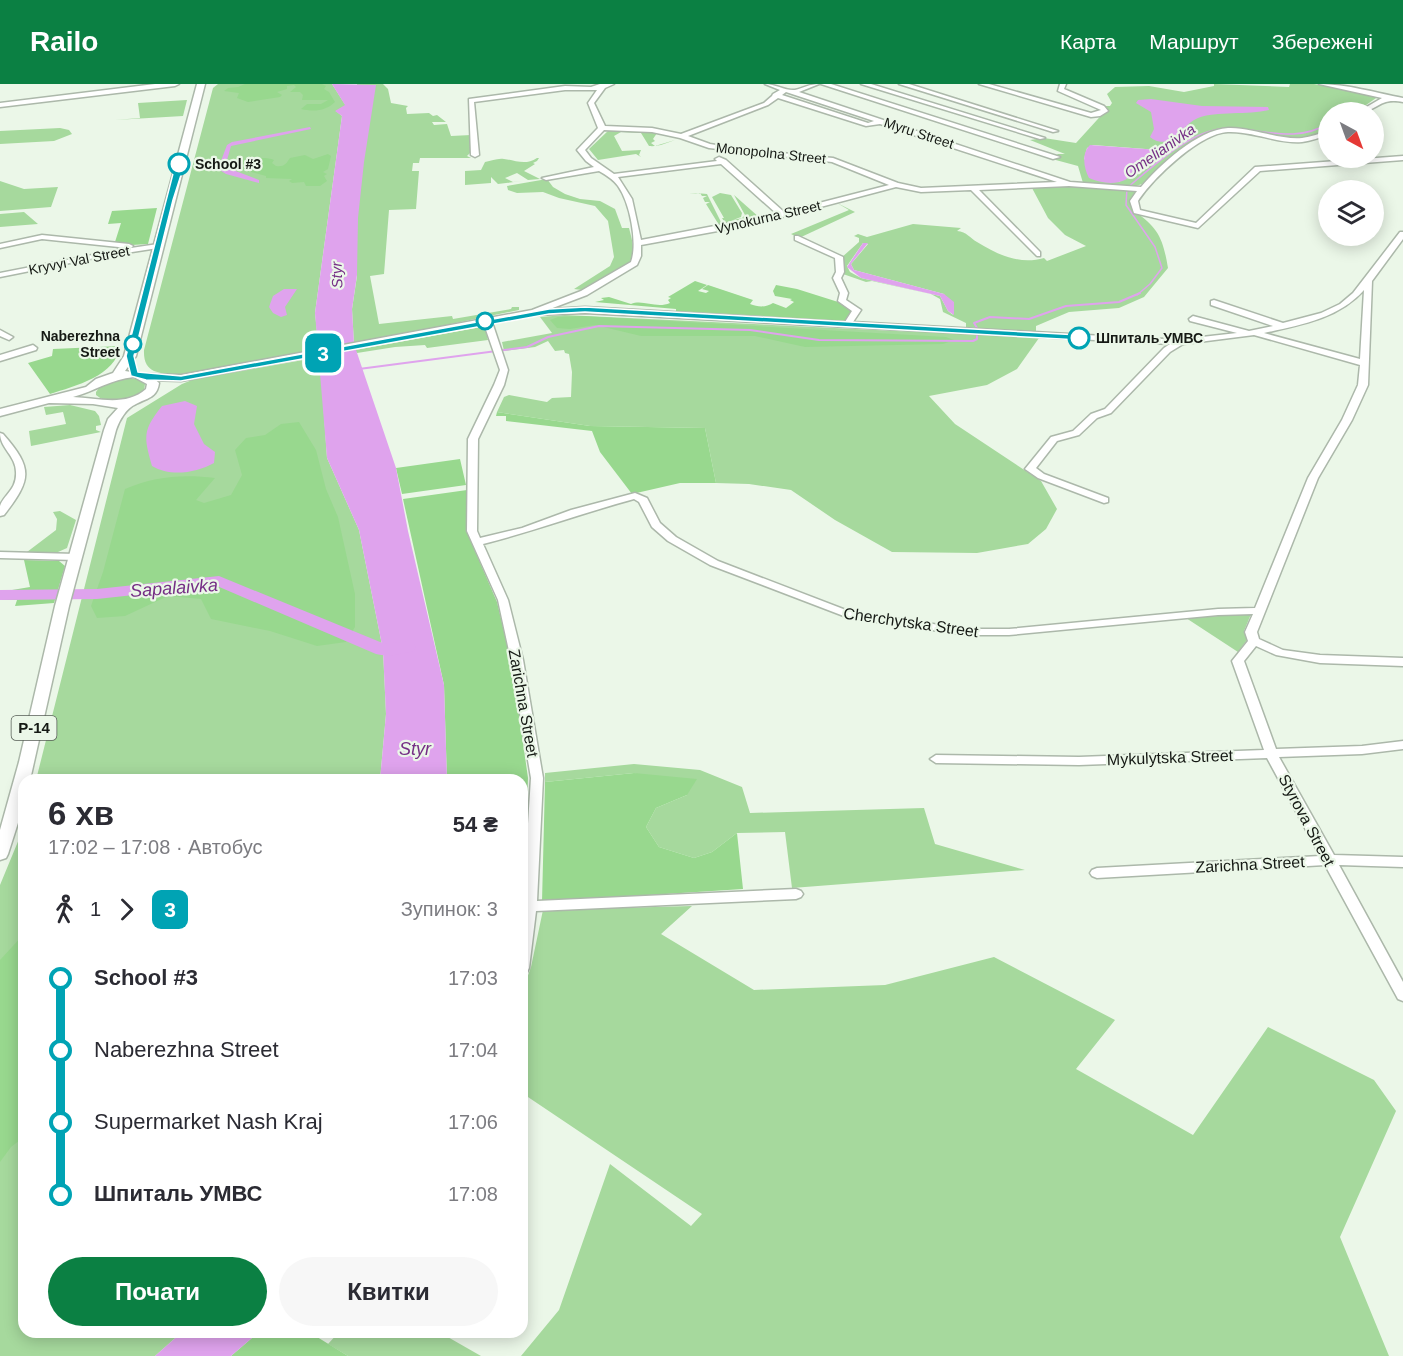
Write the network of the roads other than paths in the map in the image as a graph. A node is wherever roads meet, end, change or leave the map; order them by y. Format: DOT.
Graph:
graph roads {
  1 [pos="175,84"];
  2 [pos="201,84"];
  3 [pos="611,84"];
  4 [pos="768,84"];
  5 [pos="816,84"];
  6 [pos="824,84"];
  7 [pos="864,84"];
  8 [pos="902,84"];
  9 [pos="982,84"];
  10 [pos="1064,84"];
  11 [pos="1322,84"];
  12 [pos="1376,84"];
  13 [pos="602,86"];
  14 [pos="785,90"];
  15 [pos="1357,91"];
  16 [pos="794,92"];
  17 [pos="775,95"];
  18 [pos="1389,97"];
  19 [pos="1403,100"];
  20 [pos="1380,102"];
  21 [pos="0,105"];
  22 [pos="882,121"];
  23 [pos="602,128"];
  24 [pos="1055,131"];
  25 [pos="682,136"];
  26 [pos="1318,136"];
  27 [pos="1042,138"];
  28 [pos="709,146"];
  29 [pos="476,155"];
  30 [pos="1056,157"];
  31 [pos="1403,158"];
  32 [pos="723,162"];
  33 [pos="602,168"];
  34 [pos="612,176"];
  35 [pos="546,178"];
  36 [pos="1069,184"];
  37 [pos="896,185"];
  38 [pos="974,189"];
  39 [pos="1141,189"];
  40 [pos="782,215"];
  41 [pos="1403,234"];
  42 [pos="798,238"];
  43 [pos="639,243"];
  44 [pos="0,246"];
  45 [pos="158,246"];
  46 [pos="135,249"];
  47 [pos="1037,254"];
  48 [pos="0,275"];
  49 [pos="1369,282"];
  50 [pos="1214,303"];
  51 [pos="534,312"];
  52 [pos="1193,319"];
  53 [pos="487,321"];
  54 [pos="848,324"];
  55 [pos="1284,326"];
  56 [pos="1254,334"];
  57 [pos="1180,342"];
  58 [pos="33,348"];
  59 [pos="130,356"];
  60 [pos="0,358"];
  61 [pos="1364,363"];
  62 [pos="134,374"];
  63 [pos="117,375"];
  64 [pos="146,377"];
  65 [pos="181,378"];
  66 [pos="152,390"];
  67 [pos="91,395"];
  68 [pos="129,403"];
  69 [pos="106,405"];
  70 [pos="0,413"];
  71 [pos="114,419"];
  72 [pos="0,436"];
  73 [pos="1104,500"];
  74 [pos="0,513"];
  75 [pos="477,542"];
  76 [pos="0,555"];
  77 [pos="76,557"];
  78 [pos="1259,611"];
  79 [pos="1254,641"];
  80 [pos="1403,662"];
  81 [pos="1403,745"];
  82 [pos="1271,753"];
  83 [pos="936,759"];
  84 [pos="23,774"];
  85 [pos="18,792"];
  86 [pos="0,854"];
  87 [pos="1328,860"];
  88 [pos="1403,862"];
  89 [pos="1098,873"];
  90 [pos="796,894"];
  91 [pos="530,906"];
  92 [pos="528,922"];
  93 [pos="1403,995"];
  1 -- 21 [label="main road"];
  2 -- 45 [label="main road"];
  3 -- 13 [label="street"];
  4 -- 14 [label="street, Myru Street"];
  5 -- 16 [label="street"];
  6 -- 30 [label="street"];
  7 -- 27 [label="street"];
  8 -- 24 [label="street"];
  9 -- 10 [label="street"];
  11 -- 15 [label="street"];
  12 -- 15 [label="street"];
  13 -- 23 [label="street"];
  13 -- 29 [label="street"];
  14 -- 16 [label="street, Myru Street"];
  14 -- 17 [label="street"];
  15 -- 18 [label="street"];
  16 -- 22 [label="street, Myru Street"];
  17 -- 22 [label="street"];
  17 -- 25 [label="street"];
  18 -- 19 [label="street"];
  18 -- 20 [label="street"];
  22 -- 36 [label="street, Myru Street"];
  23 -- 25 [label="street, Monopolna Street"];
  23 -- 33 [label="street"];
  25 -- 28 [label="street, Monopolna Street"];
  26 -- 39 [label="street"];
  28 -- 32 [label="street"];
  28 -- 37 [label="street, Monopolna Street"];
  31 -- 39 [label="street"];
  32 -- 34 [label="street"];
  32 -- 40 [label="street"];
  33 -- 34 [label="street"];
  33 -- 35 [label="street"];
  34 -- 43 [label="street"];
  36 -- 38 [label="street, Monopolna Street"];
  36 -- 39 [label="street, Monopolna Street"];
  37 -- 38 [label="street, Monopolna Street"];
  37 -- 40 [label="street, Vynokurna Street"];
  38 -- 47 [label="street"];
  40 -- 43 [label="street, Vynokurna Street"];
  41 -- 49 [label="street"];
  42 -- 54 [label="street"];
  43 -- 51 [label="street"];
  44 -- 46 [label="street"];
  45 -- 46 [label="street, Kryvyi Val Street"];
  45 -- 59 [label="main road"];
  46 -- 48 [label="street, Kryvyi Val Street"];
  49 -- 55 [label="street"];
  49 -- 61 [label="street"];
  50 -- 55 [label="street"];
  51 -- 53 [label="street"];
  51 -- 54 [label="street"];
  52 -- 56 [label="street"];
  53 -- 65 [label="street"];
  53 -- 75 [label="street, Zarichna Street"];
  54 -- 57 [label="street"];
  55 -- 56 [label="street"];
  56 -- 57 [label="street"];
  56 -- 61 [label="street"];
  57 -- 73 [label="street"];
  58 -- 60 [label="street"];
  59 -- 62 [label="main road"];
  59 -- 63 [label="main road"];
  61 -- 78 [label="street"];
  62 -- 63 [label="main road"];
  62 -- 64 [label="main road"];
  63 -- 67 [label="main road"];
  64 -- 65 [label="street"];
  64 -- 66 [label="main road"];
  65 -- 66 [label="street"];
  66 -- 68 [label="main road"];
  67 -- 69 [label="main road"];
  67 -- 70 [label="main road"];
  68 -- 69 [label="main road"];
  68 -- 71 [label="main road, Р-14"];
  69 -- 71 [label="main road"];
  71 -- 77 [label="main road, Р-14"];
  72 -- 74 [label="street"];
  75 -- 78 [label="street, Cherchytska Street"];
  75 -- 91 [label="street, Zarichna Street"];
  76 -- 77 [label="street"];
  77 -- 84 [label="main road, Р-14"];
  78 -- 79 [label="street"];
  79 -- 80 [label="street"];
  79 -- 82 [label="street, Styrova Street"];
  81 -- 82 [label="street, Mykulytska Street"];
  82 -- 83 [label="street, Mykulytska Street"];
  82 -- 87 [label="street, Styrova Street"];
  85 -- 86 [label="main road, Р-14"];
  87 -- 88 [label="street, Zarichna Street"];
  87 -- 89 [label="street, Zarichna Street"];
  87 -- 93 [label="street, Styrova Street"];
  90 -- 91 [label="street"];
  91 -- 92 [label="street, Zarichna Street"];
}
